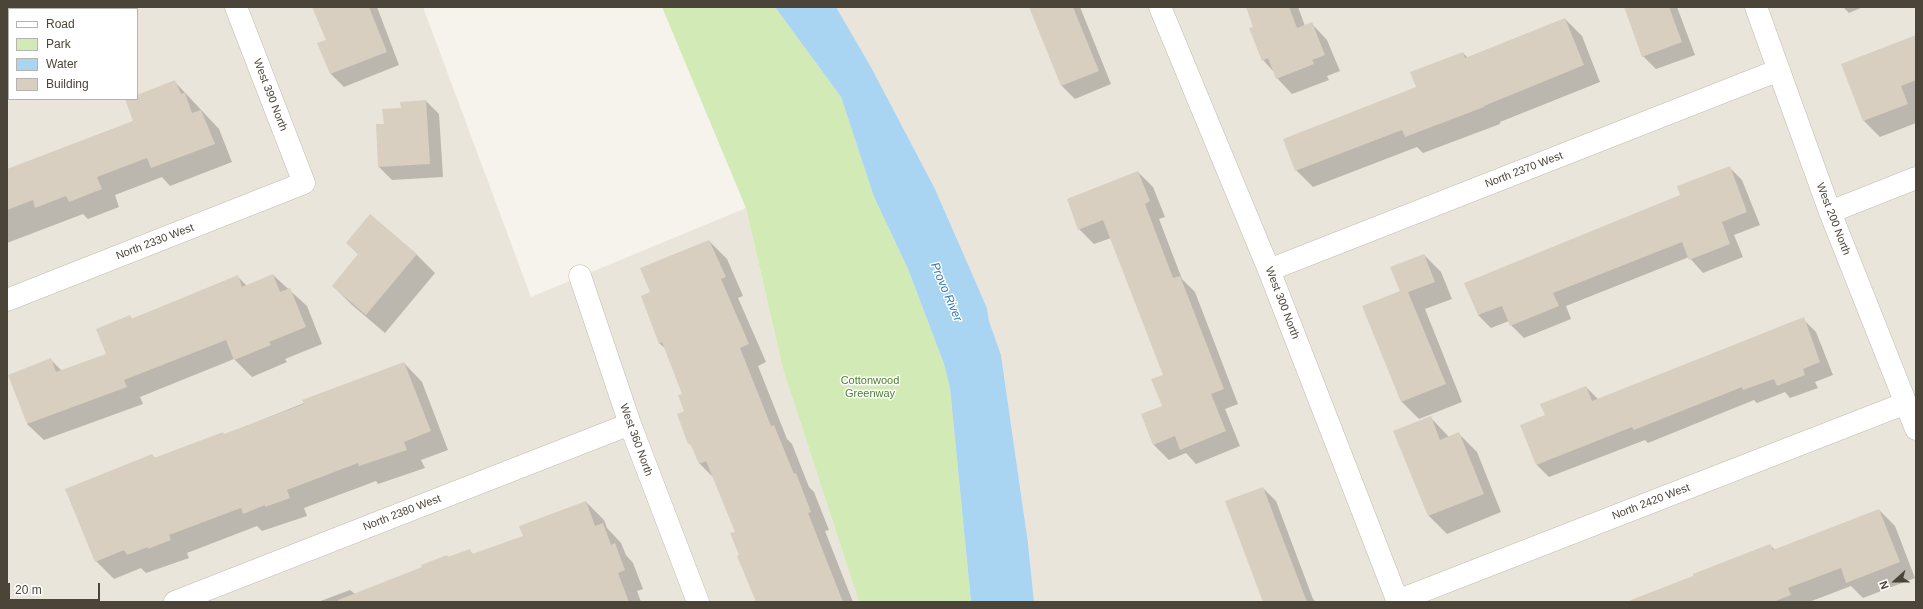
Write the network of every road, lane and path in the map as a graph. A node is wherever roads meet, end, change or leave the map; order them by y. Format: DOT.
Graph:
graph roads {
  1 [pos="236,7"];
  2 [pos="1160,7"];
  3 [pos="1756,7"];
  4 [pos="1779,70"];
  5 [pos="1916,178"];
  6 [pos="304,183"];
  7 [pos="1830,212"];
  8 [pos="1269,270"];
  9 [pos="580,276"];
  10 [pos="7,300"];
  11 [pos="1906,403"];
  12 [pos="630,424"];
  13 [pos="1916,429"];
  14 [pos="175,602"];
  15 [pos="698,602"];
  16 [pos="1398,602"];
  1 -- 6 [label="street, West 390 North"];
  2 -- 8 [label="street, West 300 North"];
  3 -- 4 [label="street, West 200 North"];
  4 -- 7 [label="street, West 200 North"];
  4 -- 8 [label="street, North 2370 West"];
  5 -- 7 [label="street"];
  6 -- 10 [label="street, North 2330 West"];
  7 -- 11 [label="street, West 200 North"];
  8 -- 16 [label="street, West 300 North"];
  9 -- 12 [label="street, West 360 North"];
  11 -- 13 [label="street, West 200 North"];
  11 -- 16 [label="street, North 2420 West"];
  12 -- 14 [label="street, North 2380 West"];
  12 -- 15 [label="street, West 360 North"];
}
